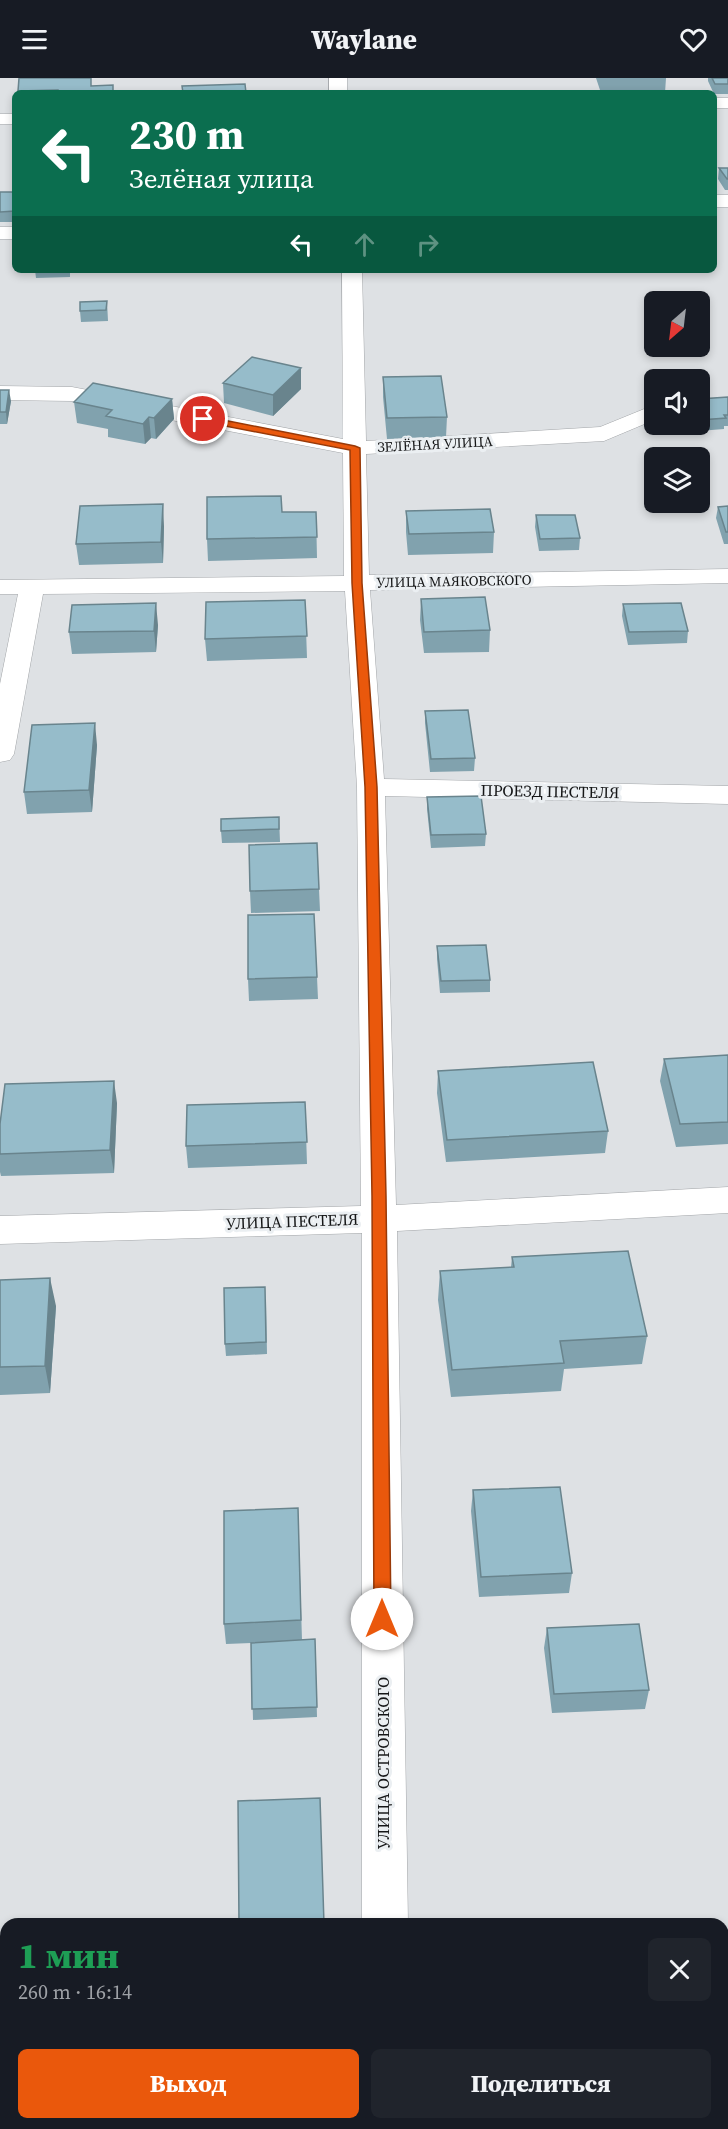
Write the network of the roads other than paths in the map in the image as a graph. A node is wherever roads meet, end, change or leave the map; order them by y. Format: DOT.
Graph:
graph roads {
  1 [pos="352,273"];
  2 [pos="0,393"];
  3 [pos="644,416"];
  4 [pos="355,448"];
  5 [pos="728,576"];
  6 [pos="357,583"];
  7 [pos="32,585"];
  8 [pos="0,587"];
  9 [pos="0,754"];
  10 [pos="371,787"];
  11 [pos="728,795"];
  12 [pos="728,1200"];
  13 [pos="379,1219"];
  14 [pos="0,1230"];
  15 [pos="385,1918"];
  1 -- 4 [label="street, УЛИЦА ОСТРОВСКОГО"];
  2 -- 4 [label="street, ЗЕЛЁНАЯ УЛИЦА"];
  3 -- 4 [label="street, ЗЕЛЁНАЯ УЛИЦА"];
  4 -- 6 [label="street, УЛИЦА ОСТРОВСКОГО"];
  5 -- 6 [label="street, УЛИЦА МАЯКОВСКОГО"];
  6 -- 7 [label="street, УЛИЦА МАЯКОВСКОГО"];
  6 -- 10 [label="street, УЛИЦА ОСТРОВСКОГО"];
  7 -- 8 [label="street, УЛИЦА МАЯКОВСКОГО"];
  7 -- 9 [label="street"];
  10 -- 11 [label="street, ПРОЕЗД ПЕСТЕЛЯ"];
  10 -- 13 [label="street, УЛИЦА ОСТРОВСКОГО"];
  12 -- 13 [label="street, УЛИЦА ПЕСТЕЛЯ"];
  13 -- 14 [label="street, УЛИЦА ПЕСТЕЛЯ"];
  13 -- 15 [label="street, УЛИЦА ОСТРОВСКОГО"];
}
